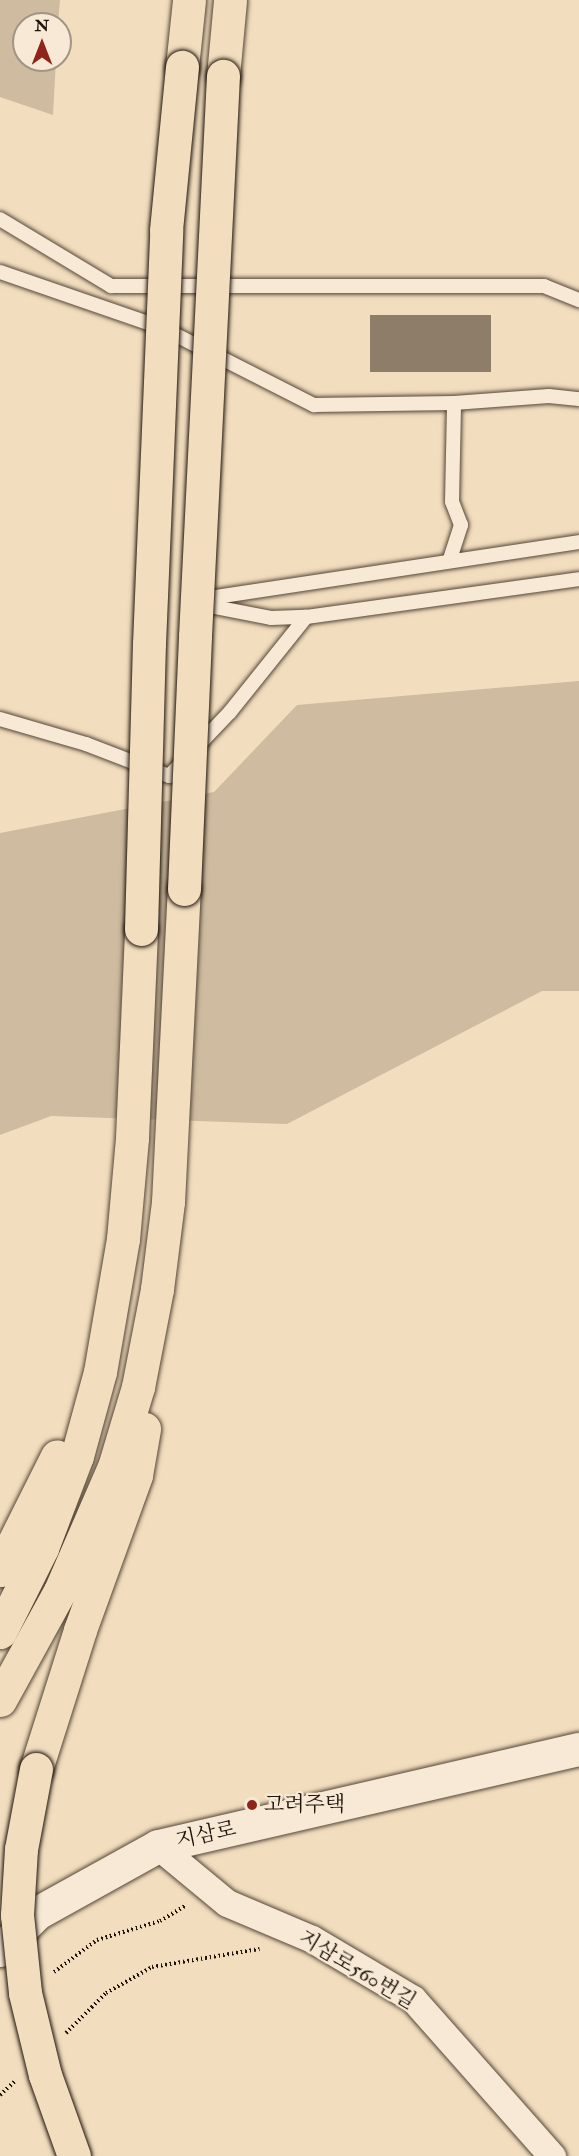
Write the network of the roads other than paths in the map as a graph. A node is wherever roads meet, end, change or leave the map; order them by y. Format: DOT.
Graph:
graph roads {
  1 [pos="189,0"];
  2 [pos="230,0"];
  3 [pos="0,219"];
  4 [pos="0,272"];
  5 [pos="579,300"];
  6 [pos="579,399"];
  7 [pos="454,403"];
  8 [pos="579,542"];
  9 [pos="450,559"];
  10 [pos="579,579"];
  11 [pos="306,617"];
  12 [pos="0,718"];
  13 [pos="157,1289"];
  14 [pos="100,1372"];
  15 [pos="0,1570"];
  16 [pos="0,1632"];
  17 [pos="0,1700"];
  18 [pos="579,1749"];
  19 [pos="158,1846"];
  20 [pos="0,1950"];
  21 [pos="74,2156"];
  22 [pos="552,2156"];
  1 -- 14 [label="main road, bridge"];
  2 -- 13 [label="main road, bridge"];
  3 -- 5 [label="lane"];
  4 -- 7 [label="lane"];
  6 -- 7 [label="lane"];
  7 -- 9 [label="lane"];
  8 -- 9 [label="lane"];
  9 -- 11 [label="lane"];
  10 -- 11 [label="lane"];
  11 -- 12 [label="lane"];
  13 -- 17 [label="main road"];
  13 -- 21 [label="main road, bridge"];
  14 -- 15 [label="main road"];
  14 -- 16 [label="main road"];
  18 -- 19 [label="street, 지삼로"];
  19 -- 20 [label="street, 지삼로"];
  19 -- 22 [label="street, 지삼로560번길"];
}
